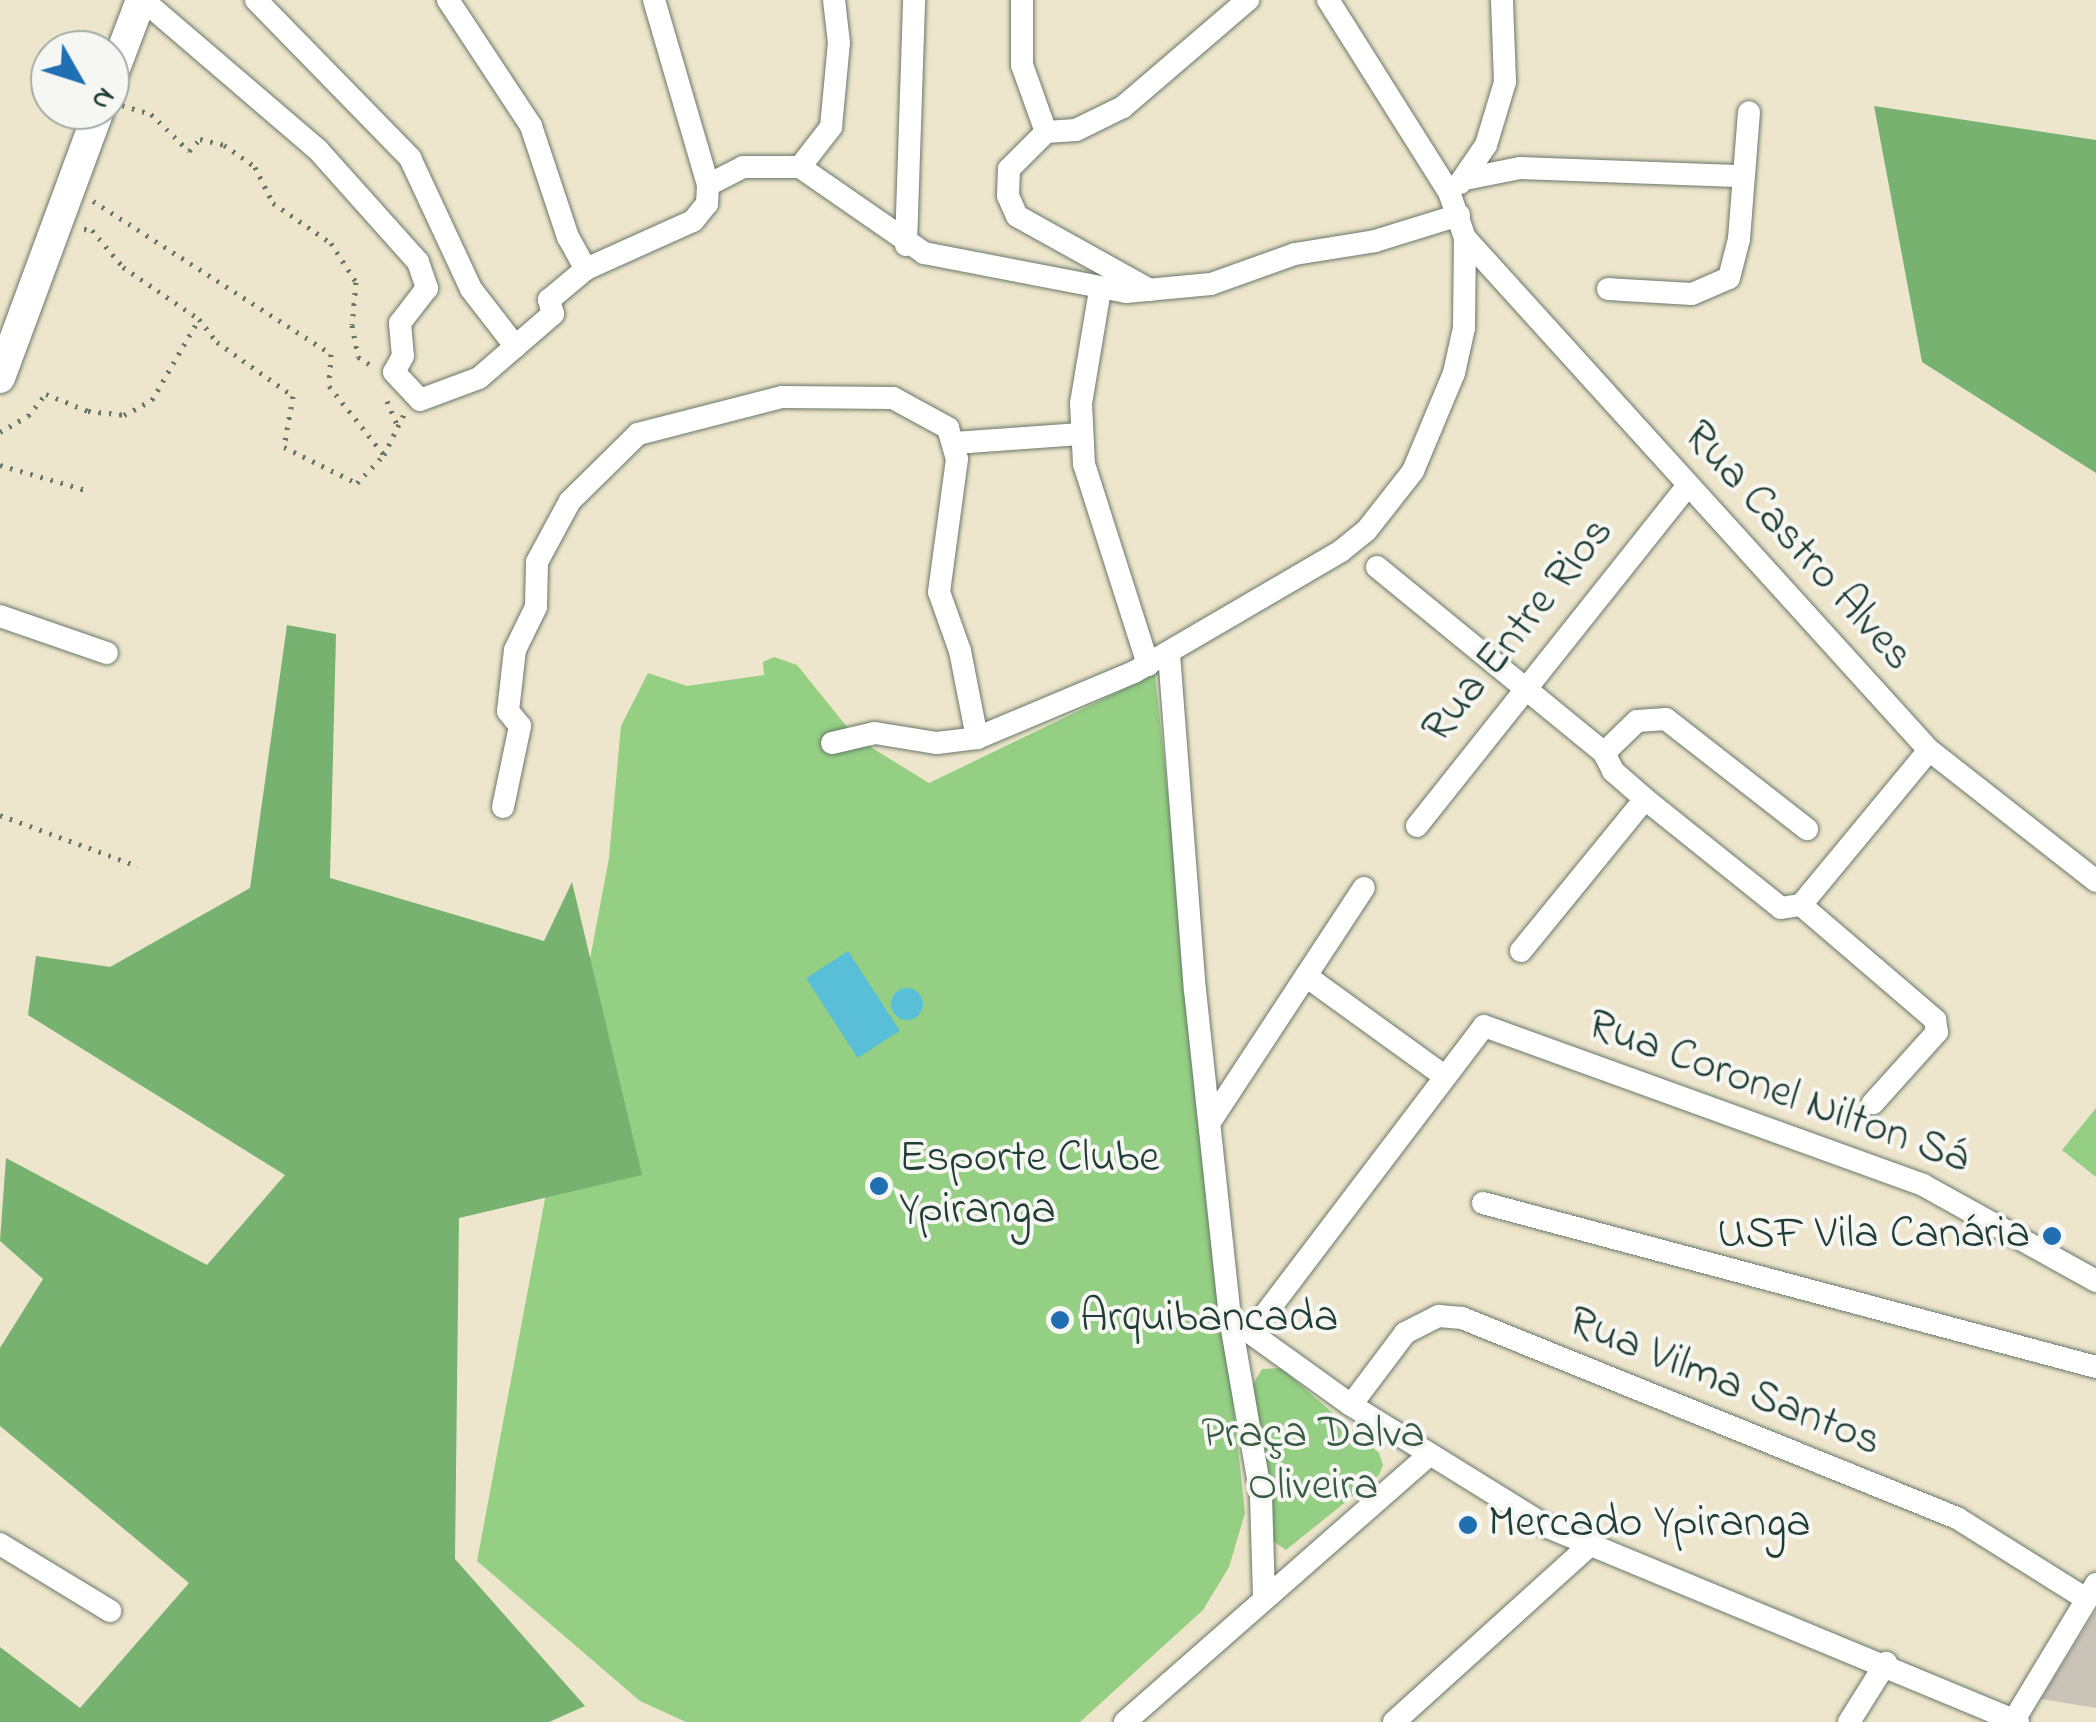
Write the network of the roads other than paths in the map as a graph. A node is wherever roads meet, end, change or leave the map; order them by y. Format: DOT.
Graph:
graph roads {
  1 [pos="142,0"];
  2 [pos="256,0"];
  3 [pos="448,0"];
  4 [pos="654,0"];
  5 [pos="834,0"];
  6 [pos="914,0"];
  7 [pos="1022,0"];
  8 [pos="1248,0"];
  9 [pos="1328,0"];
  10 [pos="1502,0"];
  11 [pos="130,31"];
  12 [pos="1750,112"];
  13 [pos="91,130"];
  14 [pos="1046,132"];
  15 [pos="800,167"];
  16 [pos="1743,176"];
  17 [pos="708,185"];
  18 [pos="1457,185"];
  19 [pos="1462,227"];
  20 [pos="906,245"];
  21 [pos="586,269"];
  22 [pos="1608,289"];
  23 [pos="1100,290"];
  24 [pos="1156,293"];
  25 [pos="8,341"];
  26 [pos="516,347"];
  27 [pos="0,378"];
  28 [pos="1080,434"];
  29 [pos="955,442"];
  30 [pos="1687,487"];
  31 [pos="1377,567"];
  32 [pos="0,616"];
  33 [pos="107,653"];
  34 [pos="1158,660"];
  35 [pos="1522,686"];
  36 [pos="977,738"];
  37 [pos="832,743"];
  38 [pos="1929,750"];
  39 [pos="1604,753"];
  40 [pos="1644,799"];
  41 [pos="503,807"];
  42 [pos="1417,826"];
  43 [pos="1807,829"];
  44 [pos="2096,881"];
  45 [pos="1364,888"];
  46 [pos="1801,905"];
  47 [pos="1521,951"];
  48 [pos="1306,976"];
  49 [pos="1444,1076"];
  50 [pos="1873,1103"];
  51 [pos="1210,1122"];
  52 [pos="1483,1203"];
  53 [pos="2096,1281"];
  54 [pos="1230,1318"];
  55 [pos="1251,1333"];
  56 [pos="2096,1368"];
  57 [pos="1351,1405"];
  58 [pos="1429,1455"];
  59 [pos="0,1544"];
  60 [pos="1588,1547"];
  61 [pos="2091,1591"];
  62 [pos="1264,1595"];
  63 [pos="110,1612"];
  64 [pos="1886,1664"];
  65 [pos="2016,1721"];
  66 [pos="1125,1722"];
  67 [pos="1394,1722"];
  68 [pos="1849,1722"];
  1 -- 11 [label="main road"];
  1 -- 26 [label="street"];
  2 -- 26 [label="street"];
  3 -- 21 [label="street"];
  4 -- 17 [label="street"];
  5 -- 15 [label="street"];
  6 -- 20 [label="street"];
  7 -- 14 [label="street"];
  8 -- 14 [label="street"];
  9 -- 18 [label="street"];
  10 -- 18 [label="street"];
  12 -- 16 [label="street"];
  13 -- 25 [label="main road"];
  14 -- 24 [label="street"];
  15 -- 17 [label="street"];
  15 -- 20 [label="street"];
  16 -- 18 [label="street"];
  16 -- 22 [label="street"];
  17 -- 21 [label="street"];
  18 -- 19 [label="street"];
  19 -- 24 [label="street"];
  19 -- 30 [label="street, Rua Castro Alves"];
  19 -- 34 [label="street"];
  20 -- 23 [label="street"];
  21 -- 26 [label="street"];
  23 -- 24 [label="street"];
  23 -- 28 [label="street"];
  25 -- 27 [label="main road"];
  28 -- 29 [label="street"];
  28 -- 34 [label="street"];
  29 -- 36 [label="street"];
  29 -- 41 [label="street"];
  30 -- 35 [label="street, Rua Entre Rios"];
  30 -- 38 [label="street, Rua Castro Alves"];
  31 -- 35 [label="street"];
  32 -- 33 [label="street"];
  34 -- 36 [label="street"];
  34 -- 51 [label="street"];
  35 -- 39 [label="street"];
  35 -- 42 [label="street, Rua Entre Rios"];
  36 -- 37 [label="street"];
  38 -- 44 [label="street, Rua Castro Alves"];
  38 -- 46 [label="street"];
  39 -- 40 [label="street"];
  39 -- 43 [label="street"];
  40 -- 46 [label="street"];
  40 -- 47 [label="street"];
  45 -- 48 [label="street"];
  46 -- 50 [label="street"];
  48 -- 49 [label="street"];
  48 -- 51 [label="street"];
  49 -- 53 [label="street, Rua Coronel Nilton Sá"];
  49 -- 55 [label="street"];
  51 -- 54 [label="street"];
  52 -- 56 [label="street"];
  54 -- 55 [label="street"];
  54 -- 62 [label="street"];
  55 -- 57 [label="street"];
  57 -- 58 [label="street"];
  57 -- 61 [label="street, Rua Vilma Santos"];
  58 -- 60 [label="street"];
  58 -- 62 [label="street"];
  59 -- 63 [label="street"];
  60 -- 64 [label="street"];
  60 -- 67 [label="street"];
  61 -- 65 [label="street"];
  62 -- 66 [label="street"];
  64 -- 65 [label="street"];
  64 -- 68 [label="street"];
}
